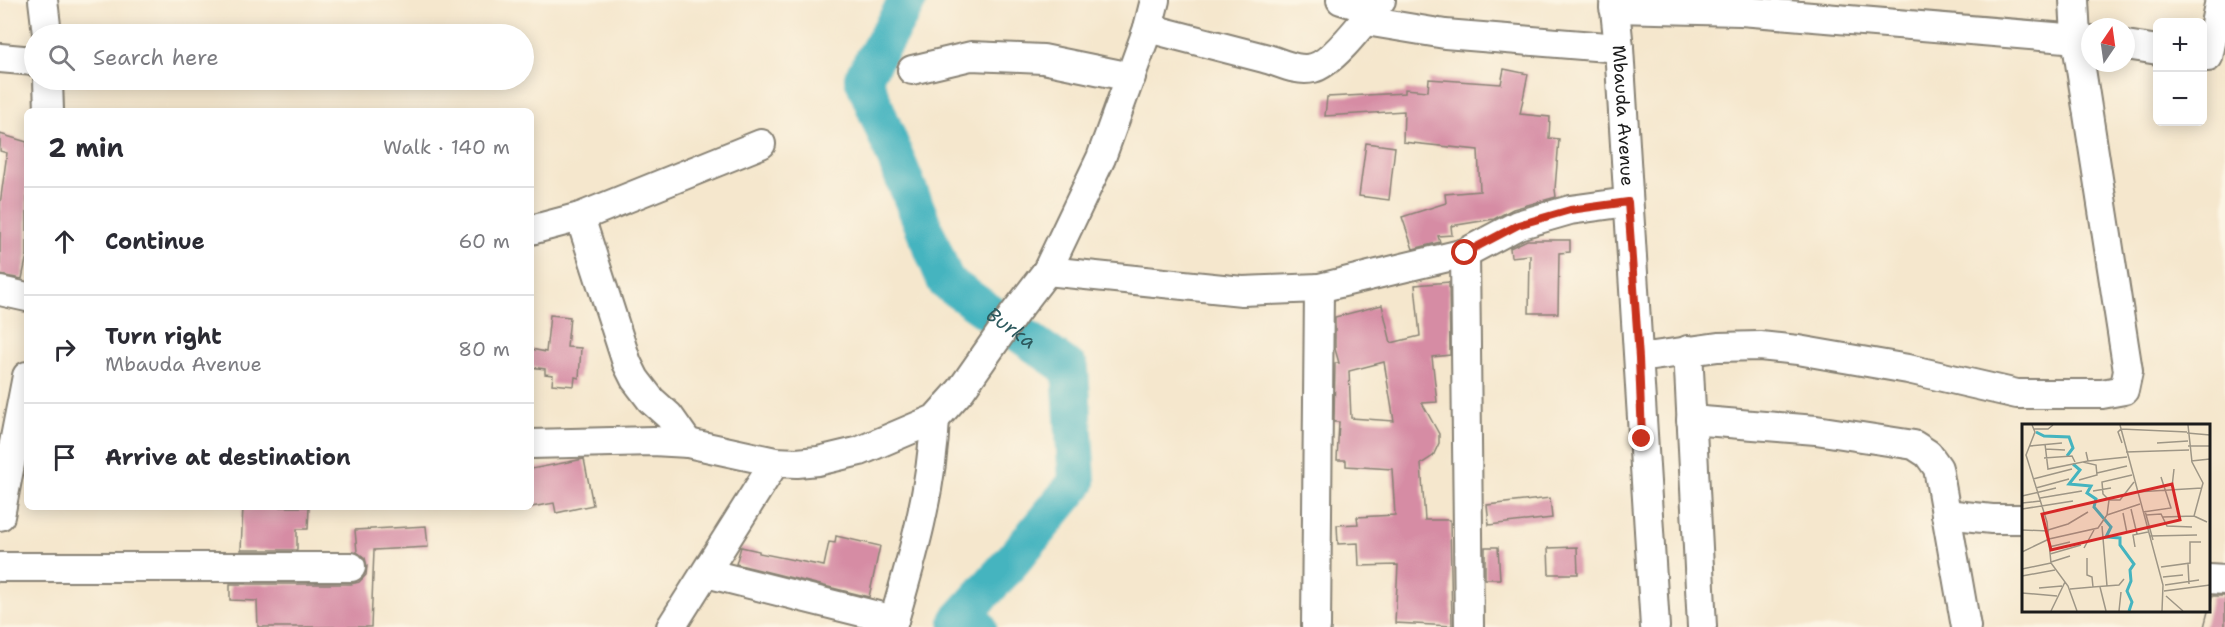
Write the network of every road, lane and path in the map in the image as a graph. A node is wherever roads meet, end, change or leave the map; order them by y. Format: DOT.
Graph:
graph roads {
  1 [pos="43,0"];
  2 [pos="1155,0"];
  3 [pos="1341,0"];
  4 [pos="2074,0"];
  5 [pos="2220,0"];
  6 [pos="1614,4"];
  7 [pos="1373,10"];
  8 [pos="46,24"];
  9 [pos="1148,28"];
  10 [pos="2081,30"];
  11 [pos="2081,38"];
  12 [pos="2135,46"];
  13 [pos="1619,48"];
  14 [pos="2153,49"];
  15 [pos="0,58"];
  16 [pos="2212,59"];
  17 [pos="24,61"];
  18 [pos="912,69"];
  19 [pos="2088,72"];
  20 [pos="1131,77"];
  21 [pos="48,90"];
  22 [pos="49,108"];
  23 [pos="761,144"];
  24 [pos="1628,202"];
  25 [pos="580,217"];
  26 [pos="534,229"];
  27 [pos="1465,253"];
  28 [pos="1047,271"];
  29 [pos="1319,288"];
  30 [pos="0,291"];
  31 [pos="24,296"];
  32 [pos="1688,350"];
  33 [pos="1639,358"];
  34 [pos="24,392"];
  35 [pos="935,419"];
  36 [pos="1691,420"];
  37 [pos="688,443"];
  38 [pos="14,444"];
  39 [pos="534,444"];
  40 [pos="775,462"];
  41 [pos="1946,514"];
  42 [pos="0,516"];
  43 [pos="2022,519"];
  44 [pos="0,567"];
  45 [pos="351,567"];
  46 [pos="706,573"];
  47 [pos="2210,579"];
  48 [pos="2225,580"];
  49 [pos="893,623"];
  50 [pos="671,627"];
  51 [pos="1316,627"];
  52 [pos="1469,627"];
  53 [pos="1655,627"];
  54 [pos="1702,627"];
  55 [pos="1966,627"];
  1 -- 8 [label="street"];
  2 -- 9 [label="street"];
  3 -- 7 [label="street"];
  4 -- 10 [label="street"];
  5 -- 16 [label="street"];
  6 -- 11 [label="street"];
  6 -- 13 [label="street, Mbauda Avenue"];
  7 -- 9 [label="street"];
  7 -- 13 [label="street"];
  9 -- 20 [label="street"];
  12 -- 14 [label="street"];
  13 -- 24 [label="street, Mbauda Avenue"];
  15 -- 17 [label="street"];
  18 -- 20 [label="street"];
  19 -- 32 [label="street"];
  20 -- 28 [label="street"];
  21 -- 22 [label="street"];
  23 -- 25 [label="street"];
  24 -- 27 [label="street"];
  24 -- 33 [label="street, Mbauda Avenue"];
  25 -- 26 [label="street"];
  25 -- 37 [label="street"];
  27 -- 29 [label="street"];
  27 -- 52 [label="street"];
  28 -- 29 [label="street"];
  28 -- 35 [label="street"];
  29 -- 51 [label="street"];
  30 -- 31 [label="street"];
  32 -- 33 [label="street"];
  32 -- 36 [label="street"];
  33 -- 53 [label="street, Mbauda Avenue"];
  34 -- 38 [label="street"];
  35 -- 40 [label="street"];
  35 -- 49 [label="street"];
  36 -- 41 [label="street"];
  36 -- 54 [label="street"];
  37 -- 39 [label="street"];
  37 -- 40 [label="street"];
  38 -- 42 [label="street"];
  40 -- 46 [label="street"];
  41 -- 43 [label="street"];
  41 -- 55 [label="street"];
  44 -- 45 [label="street"];
  46 -- 49 [label="street"];
  46 -- 50 [label="street"];
  47 -- 48 [label="street"];
}
